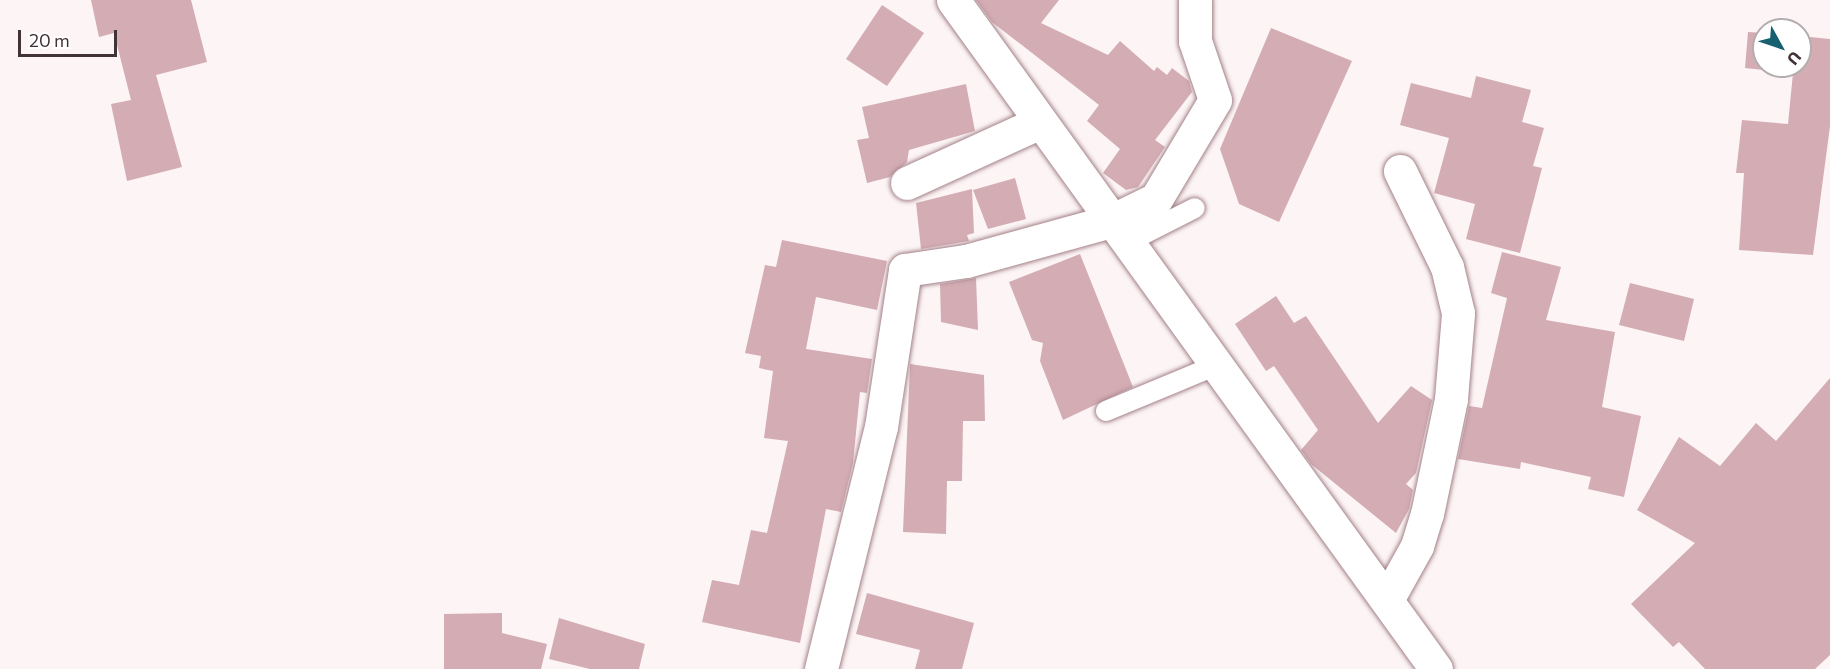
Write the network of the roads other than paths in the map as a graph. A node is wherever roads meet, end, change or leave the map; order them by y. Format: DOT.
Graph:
graph roads {
  1 [pos="953,0"];
  2 [pos="1195,0"];
  3 [pos="1038,123"];
  4 [pos="1400,171"];
  5 [pos="907,183"];
  6 [pos="1195,208"];
  7 [pos="1119,232"];
  8 [pos="1217,364"];
  9 [pos="1106,411"];
  10 [pos="1387,600"];
  11 [pos="821,669"];
  12 [pos="1436,669"];
  1 -- 3 [label="street"];
  2 -- 7 [label="street"];
  3 -- 5 [label="street"];
  3 -- 7 [label="street"];
  4 -- 10 [label="street"];
  6 -- 7 [label="lane"];
  7 -- 8 [label="street"];
  7 -- 11 [label="street"];
  8 -- 9 [label="lane"];
  8 -- 10 [label="street"];
  10 -- 12 [label="street"];
}
